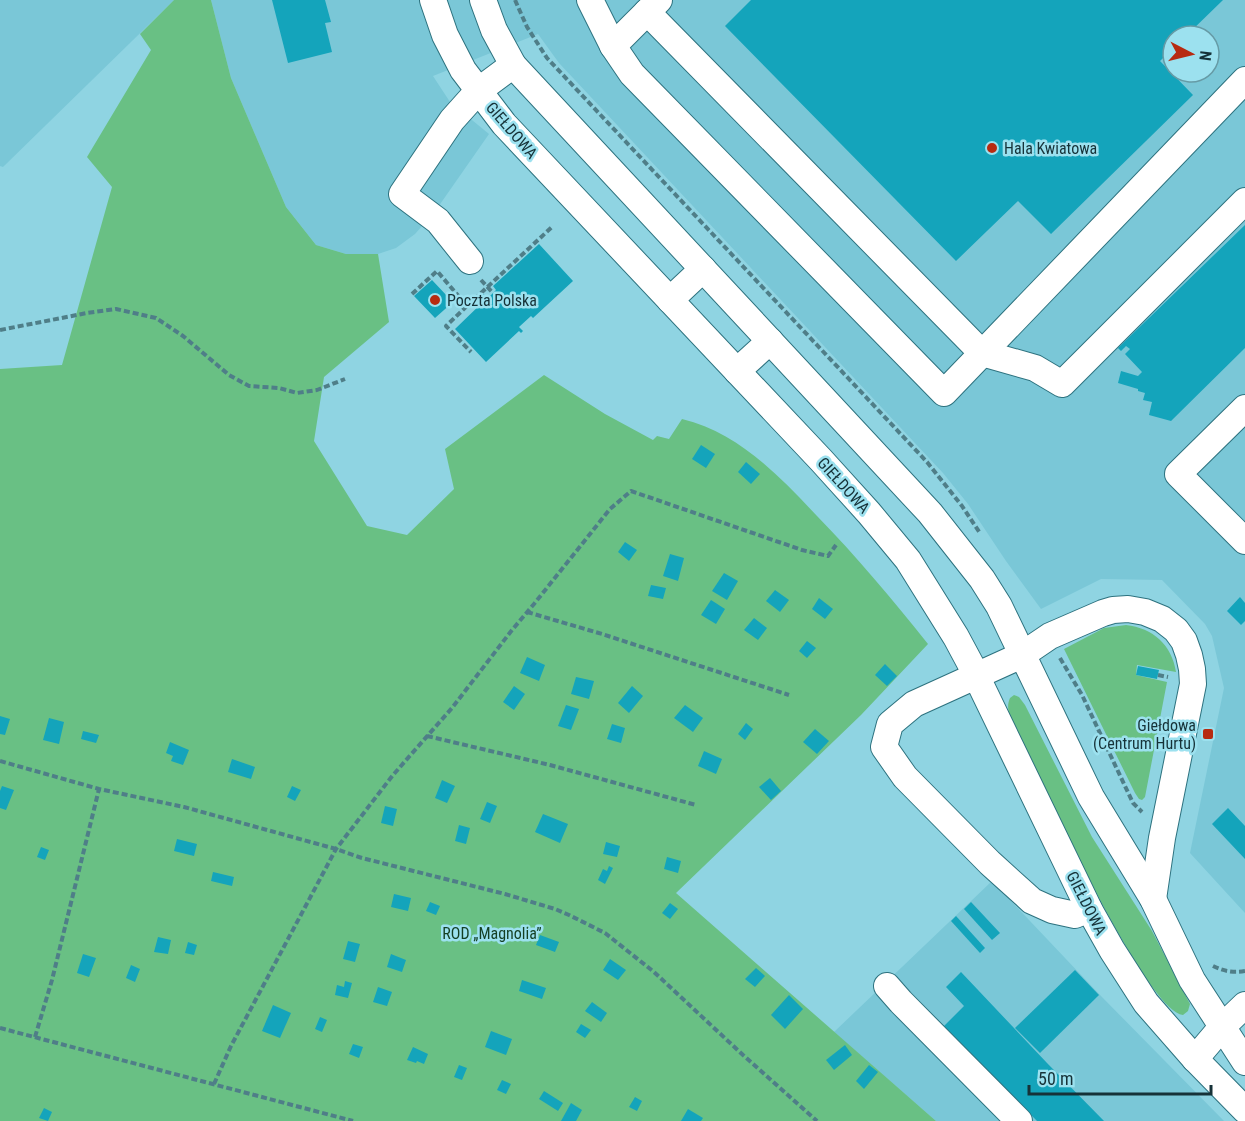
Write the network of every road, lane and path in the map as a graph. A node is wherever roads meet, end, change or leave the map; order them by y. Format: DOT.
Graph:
graph roads {
  1 [pos="433,0"];
  2 [pos="483,0"];
  3 [pos="515,0"];
  4 [pos="590,0"];
  5 [pos="653,6"];
  6 [pos="613,46"];
  7 [pos="513,65"];
  8 [pos="1245,80"];
  9 [pos="478,91"];
  10 [pos="1245,201"];
  11 [pos="470,261"];
  12 [pos="703,269"];
  13 [pos="670,300"];
  14 [pos="467,306"];
  15 [pos="0,330"];
  16 [pos="770,341"];
  17 [pos="471,352"];
  18 [pos="982,353"];
  19 [pos="737,371"];
  20 [pos="345,379"];
  21 [pos="1245,408"];
  22 [pos="985,540"];
  23 [pos="1245,541"];
  24 [pos="836,544"];
  25 [pos="527,612"];
  26 [pos="1055,650"];
  27 [pos="1022,655"];
  28 [pos="975,676"];
  29 [pos="789,695"];
  30 [pos="427,736"];
  31 [pos="0,761"];
  32 [pos="99,789"];
  33 [pos="696,805"];
  34 [pos="1147,817"];
  35 [pos="336,849"];
  36 [pos="1153,899"];
  37 [pos="1089,909"];
  38 [pos="1209,964"];
  39 [pos="1245,971"];
  40 [pos="887,986"];
  41 [pos="1245,1005"];
  42 [pos="1222,1027"];
  43 [pos="0,1028"];
  44 [pos="35,1037"];
  45 [pos="1195,1059"];
  46 [pos="1245,1062"];
  47 [pos="214,1084"];
  48 [pos="1245,1110"];
  49 [pos="353,1121"];
  50 [pos="817,1121"];
  51 [pos="1019,1121"];
  1 -- 9 [label="street"];
  2 -- 7 [label="street"];
  3 -- 22 [label="path"];
  4 -- 6 [label="street"];
  5 -- 6 [label="street"];
  5 -- 18 [label="street"];
  6 -- 18 [label="street"];
  7 -- 9 [label="street, GIEŁDOWA"];
  7 -- 12 [label="street"];
  8 -- 18 [label="street"];
  9 -- 11 [label="street"];
  9 -- 13 [label="street, GIEŁDOWA"];
  10 -- 18 [label="street"];
  12 -- 13 [label="street"];
  12 -- 16 [label="street"];
  13 -- 19 [label="street, GIEŁDOWA"];
  14 -- 17 [label="path"];
  15 -- 20 [label="path"];
  16 -- 19 [label="street"];
  16 -- 27 [label="street"];
  19 -- 28 [label="street, GIEŁDOWA"];
  21 -- 23 [label="street"];
  24 -- 25 [label="path"];
  25 -- 29 [label="path"];
  25 -- 30 [label="path"];
  26 -- 34 [label="path"];
  27 -- 28 [label="street"];
  27 -- 36 [label="street"];
  27 -- 36 [label="street"];
  28 -- 37 [label="street, GIEŁDOWA"];
  28 -- 37 [label="street"];
  30 -- 33 [label="path"];
  30 -- 35 [label="path"];
  31 -- 32 [label="path"];
  32 -- 35 [label="path"];
  32 -- 44 [label="path"];
  35 -- 47 [label="path"];
  35 -- 50 [label="path"];
  36 -- 42 [label="street"];
  37 -- 45 [label="street, GIEŁDOWA"];
  38 -- 39 [label="path"];
  40 -- 51 [label="street"];
  41 -- 42 [label="street"];
  42 -- 45 [label="street"];
  42 -- 46 [label="street"];
  43 -- 44 [label="path"];
  44 -- 47 [label="path"];
  45 -- 48 [label="street, GIEŁDOWA"];
  47 -- 49 [label="path"];
}
